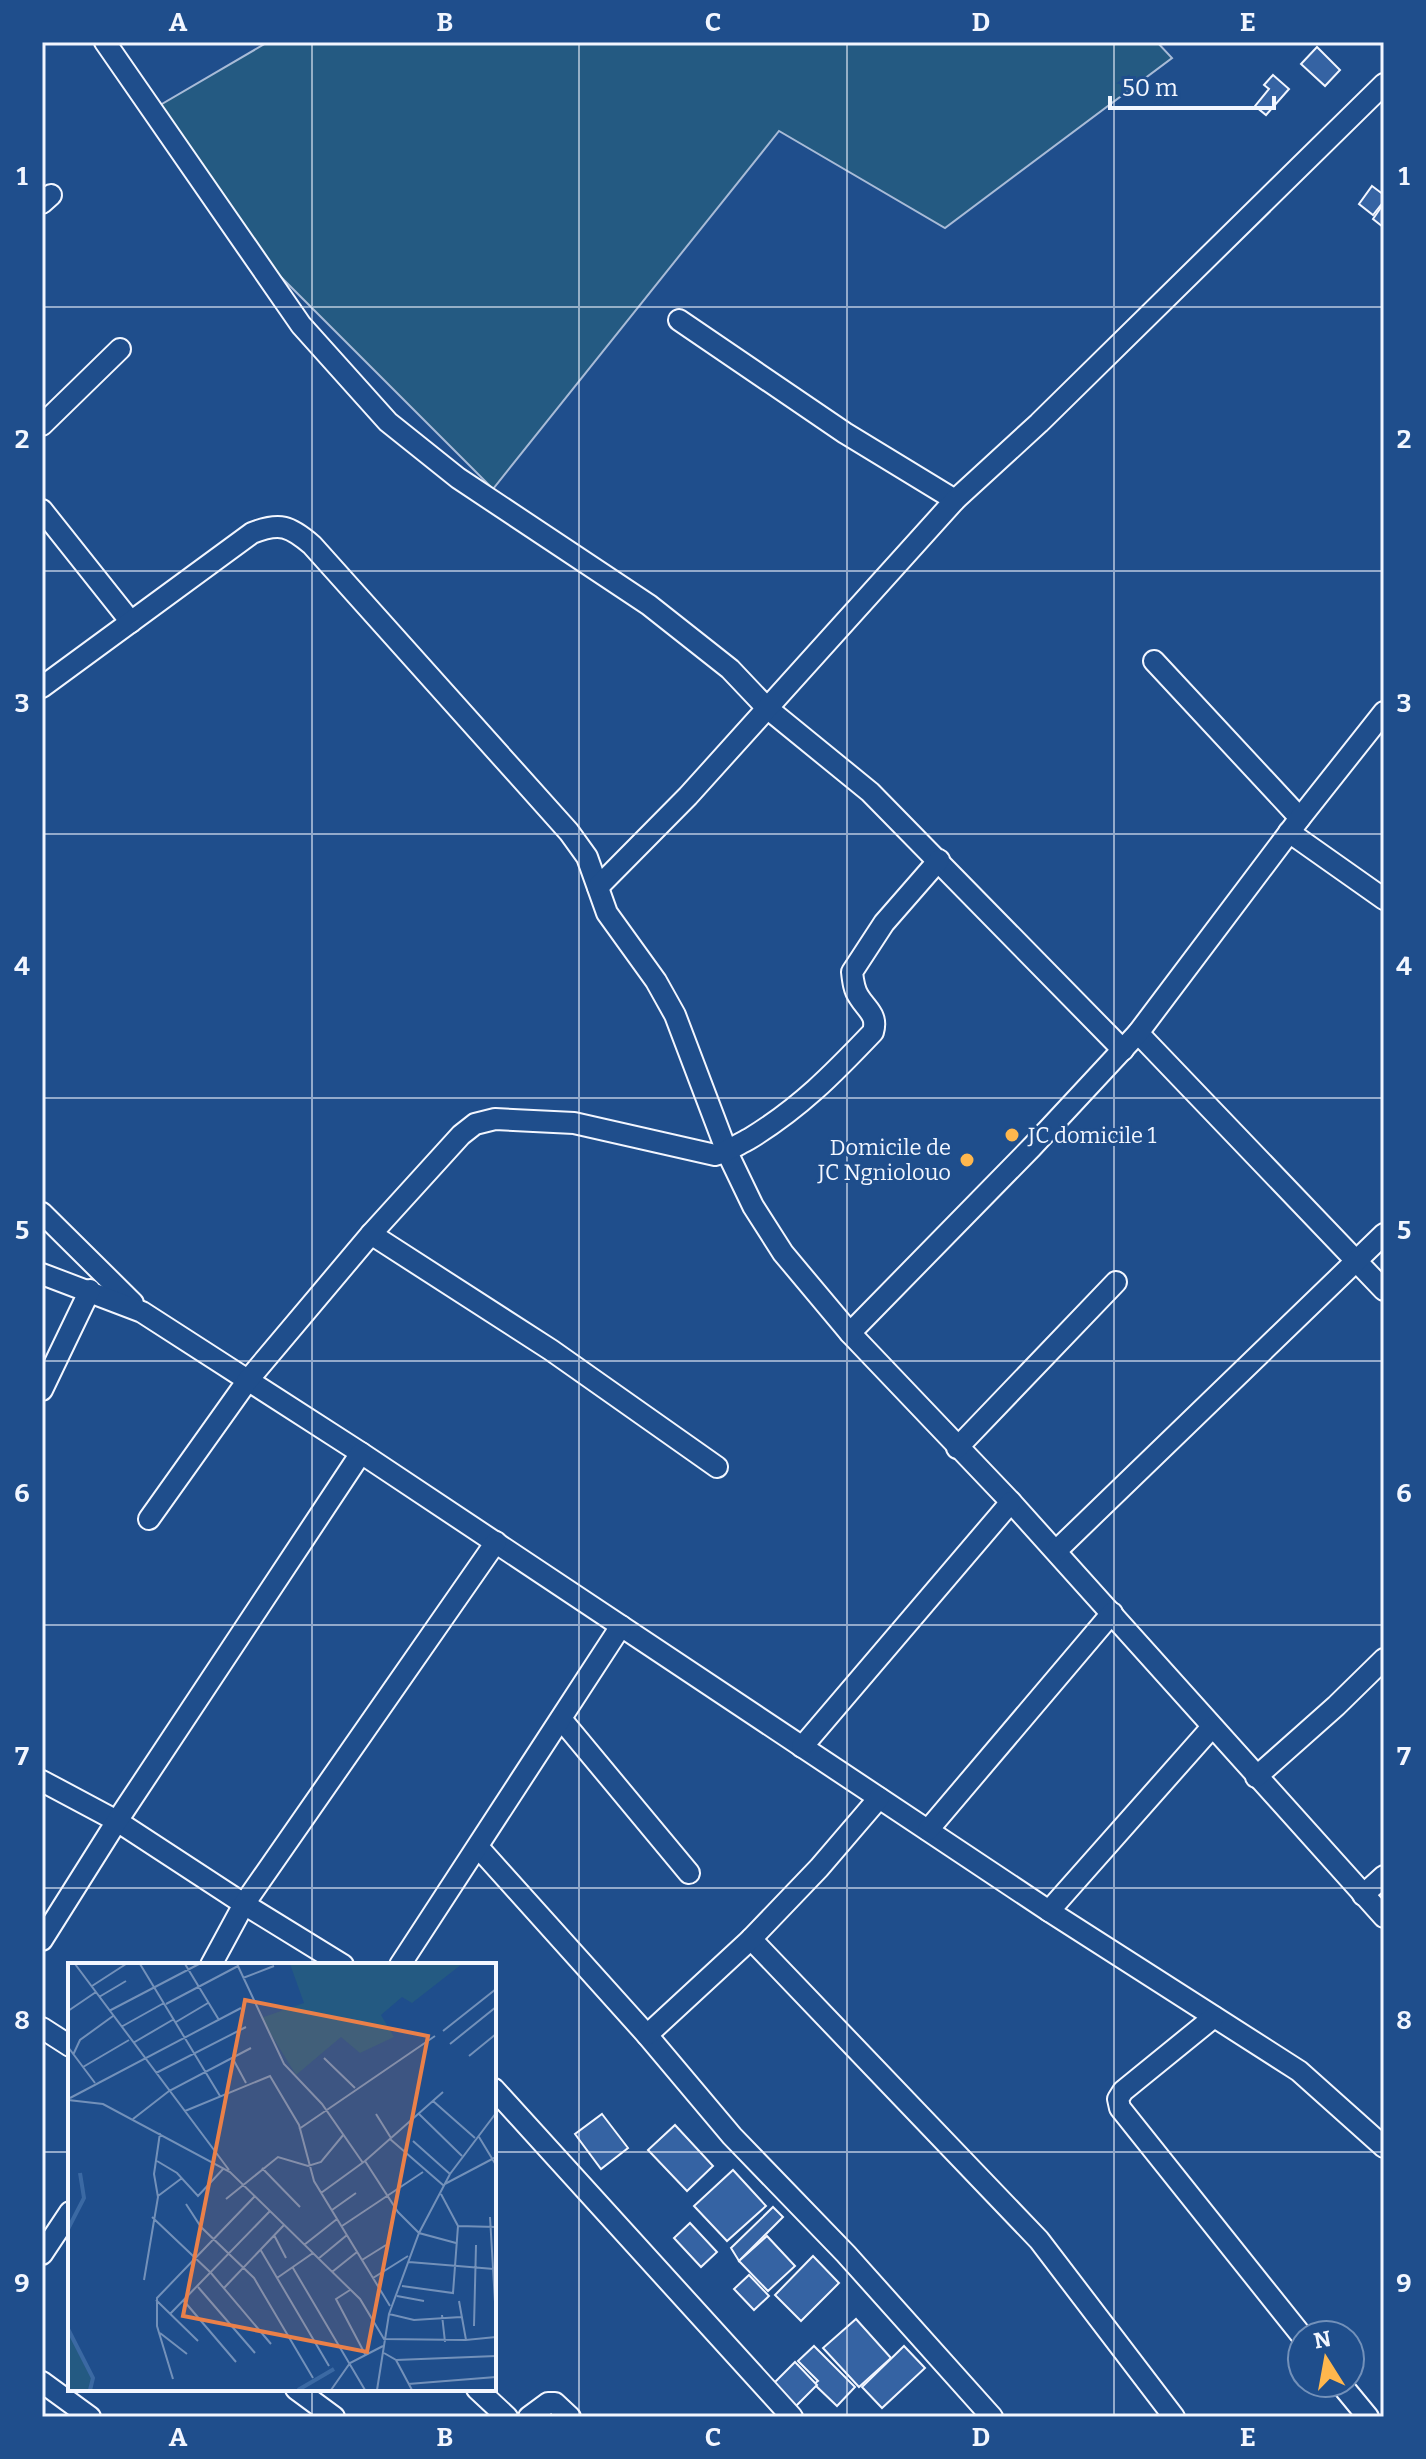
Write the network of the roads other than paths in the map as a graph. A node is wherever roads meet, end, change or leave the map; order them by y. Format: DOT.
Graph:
graph roads {
  1 [pos="105,42"];
  2 [pos="1384,84"];
  3 [pos="679,320"];
  4 [pos="120,349"];
  5 [pos="42,425"];
  6 [pos="955,500"];
  7 [pos="42,510"];
  8 [pos="131,622"];
  9 [pos="1154,661"];
  10 [pos="42,687"];
  11 [pos="767,708"];
  12 [pos="1384,712"];
  13 [pos="1295,825"];
  14 [pos="939,860"];
  15 [pos="598,887"];
  16 [pos="1384,899"];
  17 [pos="1138,1033"];
  18 [pos="1123,1050"];
  19 [pos="727,1152"];
  20 [pos="42,1213"];
  21 [pos="371,1234"];
  22 [pos="1384,1234"];
  23 [pos="1356,1261"];
  24 [pos="42,1274"];
  25 [pos="1116,1282"];
  26 [pos="90,1290"];
  27 [pos="1384,1290"];
  28 [pos="142,1312"];
  29 [pos="850,1333"];
  30 [pos="248,1380"];
  31 [pos="42,1390"];
  32 [pos="957,1448"];
  33 [pos="361,1453"];
  34 [pos="717,1467"];
  35 [pos="1011,1502"];
  36 [pos="149,1519"];
  37 [pos="496,1542"];
  38 [pos="1056,1551"];
  39 [pos="1112,1613"];
  40 [pos="621,1626"];
  41 [pos="1384,1659"];
  42 [pos="561,1719"];
  43 [pos="1212,1727"];
  44 [pos="802,1747"];
  45 [pos="1256,1777"];
  46 [pos="42,1781"];
  47 [pos="879,1798"];
  48 [pos="117,1821"];
  49 [pos="928,1830"];
  50 [pos="478,1847"];
  51 [pos="689,1873"];
  52 [pos="1384,1876"];
  53 [pos="1363,1895"];
  54 [pos="244,1904"];
  55 [pos="1049,1911"];
  56 [pos="1384,1917"];
  57 [pos="751,1939"];
  58 [pos="42,1940"];
  59 [pos="212,1963"];
  60 [pos="340,1963"];
  61 [pos="401,1963"];
  62 [pos="1214,2017"];
  63 [pos="42,2028"];
  64 [pos="647,2035"];
  65 [pos="68,2045"];
  66 [pos="496,2091"];
  67 [pos="1384,2147"];
  68 [pos="68,2217"];
  69 [pos="42,2254"];
  70 [pos="1288,2319"];
  71 [pos="42,2382"];
  72 [pos="299,2391"];
  73 [pos="479,2391"];
  74 [pos="1353,2399"];
  75 [pos="90,2417"];
  76 [pos="334,2417"];
  77 [pos="507,2417"];
  78 [pos="529,2417"];
  79 [pos="570,2417"];
  80 [pos="792,2417"];
  81 [pos="992,2417"];
  82 [pos="1174,2417"];
  83 [pos="1368,2417"];
  1 -- 11 [label="street"];
  2 -- 6 [label="street"];
  3 -- 6 [label="street"];
  4 -- 5 [label="street"];
  6 -- 11 [label="street"];
  7 -- 8 [label="street"];
  8 -- 10 [label="street"];
  8 -- 15 [label="street"];
  9 -- 13 [label="street"];
  11 -- 14 [label="street"];
  11 -- 15 [label="street"];
  12 -- 13 [label="street"];
  13 -- 16 [label="street"];
  13 -- 17 [label="street"];
  14 -- 18 [label="street"];
  14 -- 19 [label="street"];
  15 -- 19 [label="street"];
  17 -- 18 [label="street"];
  17 -- 23 [label="street"];
  18 -- 29 [label="street"];
  19 -- 21 [label="street"];
  19 -- 29 [label="street"];
  20 -- 28 [label="street"];
  21 -- 30 [label="street"];
  21 -- 34 [label="street"];
  22 -- 23 [label="street"];
  23 -- 27 [label="street"];
  23 -- 38 [label="street"];
  24 -- 26 [label="street"];
  25 -- 32 [label="street"];
  26 -- 28 [label="street"];
  26 -- 31 [label="street"];
  28 -- 30 [label="street"];
  29 -- 32 [label="street"];
  30 -- 33 [label="street"];
  30 -- 36 [label="street"];
  32 -- 35 [label="street"];
  33 -- 37 [label="street"];
  33 -- 48 [label="street"];
  35 -- 38 [label="street"];
  35 -- 44 [label="street"];
  37 -- 40 [label="street"];
  37 -- 54 [label="street"];
  38 -- 39 [label="street"];
  39 -- 43 [label="street"];
  39 -- 49 [label="street"];
  40 -- 42 [label="street"];
  40 -- 44 [label="street"];
  41 -- 45 [label="street"];
  42 -- 50 [label="street"];
  42 -- 51 [label="street"];
  43 -- 45 [label="street"];
  43 -- 55 [label="street"];
  44 -- 47 [label="street"];
  45 -- 53 [label="street"];
  46 -- 48 [label="street"];
  47 -- 49 [label="street"];
  47 -- 57 [label="street"];
  48 -- 54 [label="street"];
  48 -- 58 [label="street"];
  49 -- 55 [label="street"];
  50 -- 61 [label="street"];
  50 -- 64 [label="street"];
  52 -- 53 [label="street"];
  53 -- 56 [label="street"];
  54 -- 59 [label="street"];
  54 -- 60 [label="street"];
  55 -- 62 [label="street"];
  57 -- 64 [label="street"];
  57 -- 82 [label="street"];
  62 -- 67 [label="street"];
  62 -- 70 [label="street"];
  63 -- 65 [label="street"];
  64 -- 81 [label="street"];
  66 -- 80 [label="street"];
  68 -- 69 [label="street"];
  71 -- 75 [label="street"];
  72 -- 76 [label="street"];
  73 -- 77 [label="street"];
  74 -- 83 [label="street"];
  78 -- 79 [label="street"];
}
